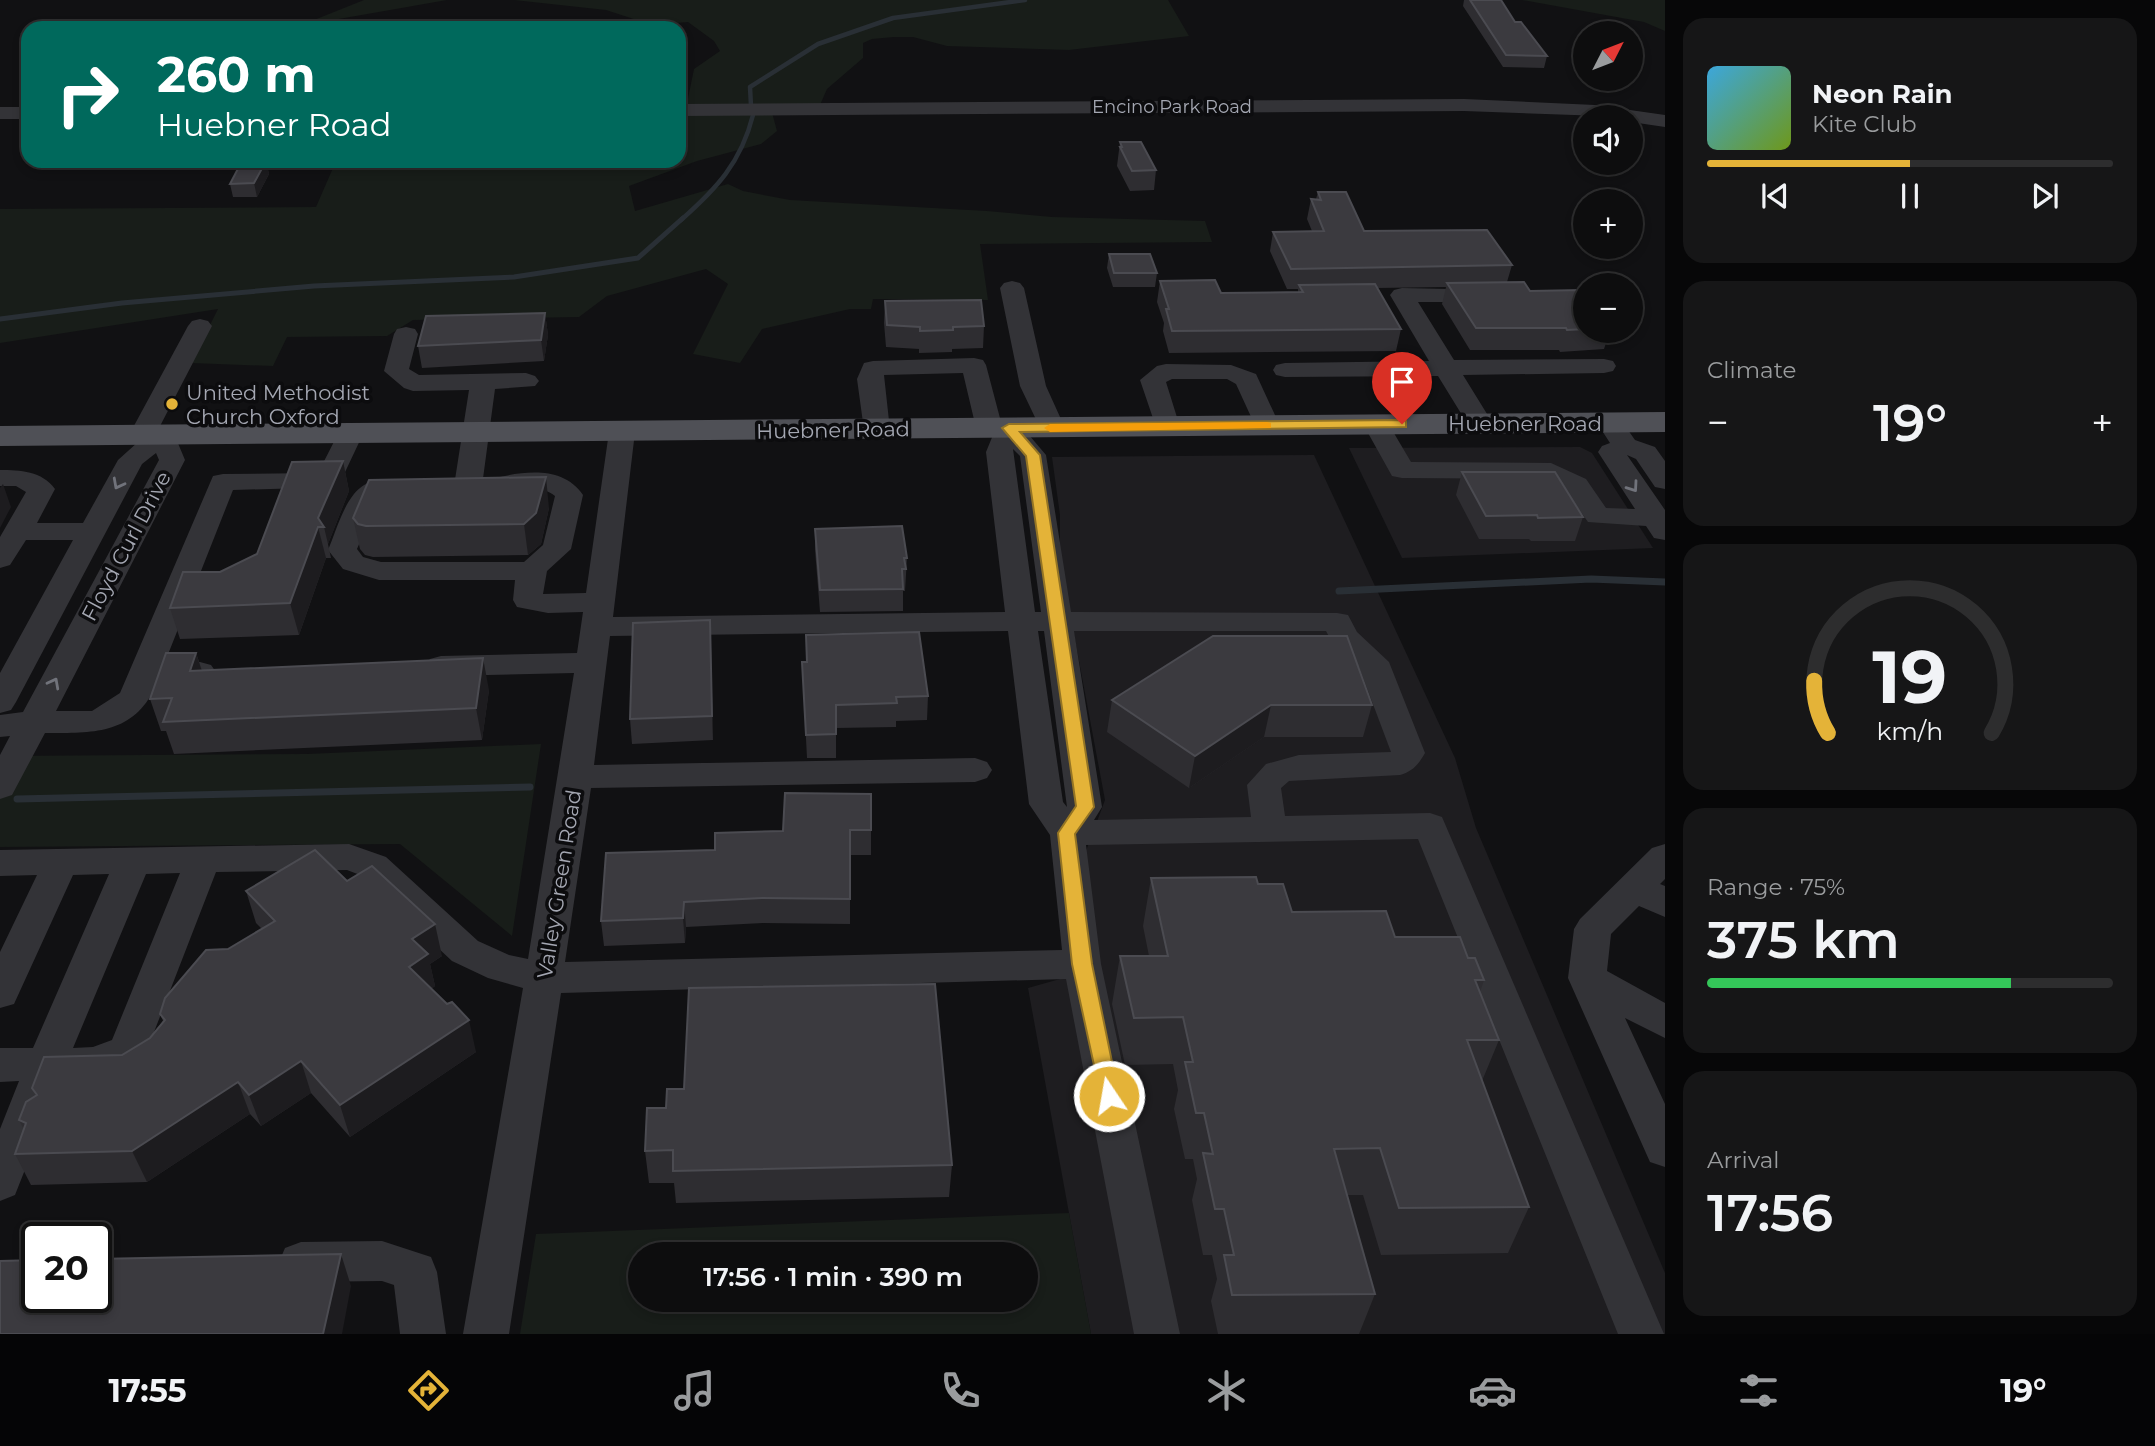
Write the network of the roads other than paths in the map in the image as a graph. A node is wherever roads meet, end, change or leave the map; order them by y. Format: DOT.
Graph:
graph roads {
  1 [pos="686,110"];
  2 [pos="0,113"];
  3 [pos="21,113"];
  4 [pos="1665,121"];
  5 [pos="1012,288"];
  6 [pos="1402,295"];
  7 [pos="1508,295"];
  8 [pos="1375,296"];
  9 [pos="200,326"];
  10 [pos="406,334"];
  11 [pos="1604,366"];
  12 [pos="1445,368"];
  13 [pos="1285,370"];
  14 [pos="526,381"];
  15 [pos="483,382"];
  16 [pos="1479,422"];
  17 [pos="1665,422"];
  18 [pos="1376,425"];
  19 [pos="1267,426"];
  20 [pos="1167,427"];
  21 [pos="999,428"];
  22 [pos="1052,428"];
  23 [pos="877,430"];
  24 [pos="622,432"];
  25 [pos="476,433"];
  26 [pos="350,434"];
  27 [pos="1617,434"];
  28 [pos="153,435"];
  29 [pos="0,436"];
  30 [pos="0,478"];
  31 [pos="397,480"];
  32 [pos="1665,481"];
  33 [pos="1661,523"];
  34 [pos="18,531"];
  35 [pos="92,531"];
  36 [pos="1,557"];
  37 [pos="531,571"];
  38 [pos="598,614"];
  39 [pos="1021,621"];
  40 [pos="1058,622"];
  41 [pos="592,663"];
  42 [pos="411,667"];
  43 [pos="229,671"];
  44 [pos="145,673"];
  45 [pos="0,702"];
  46 [pos="34,722"];
  47 [pos="0,726"];
  48 [pos="975,770"];
  49 [pos="576,776"];
  50 [pos="0,787"];
  51 [pos="1271,829"];
  52 [pos="1066,833"];
  53 [pos="1665,858"];
  54 [pos="202,860"];
  55 [pos="132,861"];
  56 [pos="61,862"];
  57 [pos="0,863"];
  58 [pos="1650,895"];
  59 [pos="1082,964"];
  60 [pos="544,978"];
  61 [pos="1587,978"];
  62 [pos="0,993"];
  63 [pos="1665,1023"];
  64 [pos="46,1064"];
  65 [pos="0,1065"];
  66 [pos="1665,1149"];
  67 [pos="0,1182"];
  68 [pos="260,1262"];
  69 [pos="423,1334"];
  70 [pos="486,1334"];
  71 [pos="1157,1334"];
  72 [pos="1641,1334"];
  1 -- 4 [label="street, Encino Park Road"];
  2 -- 3 [label="street"];
  5 -- 22 [label="street"];
  6 -- 7 [label="street"];
  6 -- 8 [label="street"];
  6 -- 12 [label="street"];
  9 -- 28 [label="street"];
  10 -- 15 [label="street"];
  11 -- 12 [label="street"];
  12 -- 13 [label="street"];
  12 -- 16 [label="street"];
  14 -- 15 [label="street"];
  15 -- 25 [label="street"];
  16 -- 18 [label="main road, Huebner Road"];
  16 -- 27 [label="main road, Huebner Road"];
  17 -- 27 [label="main road, Huebner Road"];
  18 -- 19 [label="main road, Huebner Road"];
  18 -- 33 [label="street"];
  19 -- 20 [label="main road, Huebner Road"];
  19 -- 20 [label="street"];
  20 -- 22 [label="main road, Huebner Road"];
  21 -- 22 [label="main road, Huebner Road"];
  21 -- 23 [label="main road, Huebner Road"];
  21 -- 23 [label="street"];
  21 -- 39 [label="street"];
  21 -- 40 [label="street"];
  23 -- 24 [label="main road, Huebner Road"];
  24 -- 25 [label="main road, Huebner Road"];
  24 -- 38 [label="street, Valley Green Road"];
  25 -- 26 [label="main road, Huebner Road"];
  25 -- 37 [label="street"];
  26 -- 28 [label="main road, Huebner Road"];
  26 -- 44 [label="street"];
  27 -- 32 [label="street"];
  27 -- 33 [label="street, one-way"];
  28 -- 29 [label="main road, Huebner Road"];
  28 -- 35 [label="street, Floyd Curl Drive, one-way"];
  46 -- 28 [label="street, Floyd Curl Drive, one-way"];
  30 -- 34 [label="street"];
  31 -- 37 [label="street"];
  34 -- 35 [label="street"];
  34 -- 36 [label="street"];
  35 -- 45 [label="street, Floyd Curl Drive"];
  37 -- 38 [label="street"];
  38 -- 39 [label="street"];
  38 -- 41 [label="street, Valley Green Road"];
  39 -- 40 [label="street"];
  39 -- 52 [label="street"];
  40 -- 51 [label="street"];
  40 -- 52 [label="street"];
  41 -- 42 [label="street"];
  41 -- 49 [label="street, Valley Green Road"];
  43 -- 44 [label="street"];
  44 -- 46 [label="street"];
  46 -- 47 [label="street"];
  46 -- 50 [label="street, Floyd Curl Drive"];
  48 -- 49 [label="street"];
  49 -- 60 [label="street, Valley Green Road"];
  51 -- 52 [label="street"];
  51 -- 72 [label="street"];
  52 -- 59 [label="street"];
  53 -- 58 [label="street"];
  54 -- 55 [label="street"];
  54 -- 60 [label="street"];
  54 -- 64 [label="street"];
  55 -- 56 [label="street"];
  55 -- 64 [label="street"];
  56 -- 57 [label="street"];
  56 -- 62 [label="street"];
  58 -- 61 [label="street"];
  59 -- 60 [label="street"];
  59 -- 71 [label="street"];
  60 -- 70 [label="street, Valley Green Road"];
  61 -- 63 [label="street"];
  61 -- 66 [label="street"];
  64 -- 65 [label="street"];
  64 -- 67 [label="street"];
  68 -- 69 [label="street"];
}
